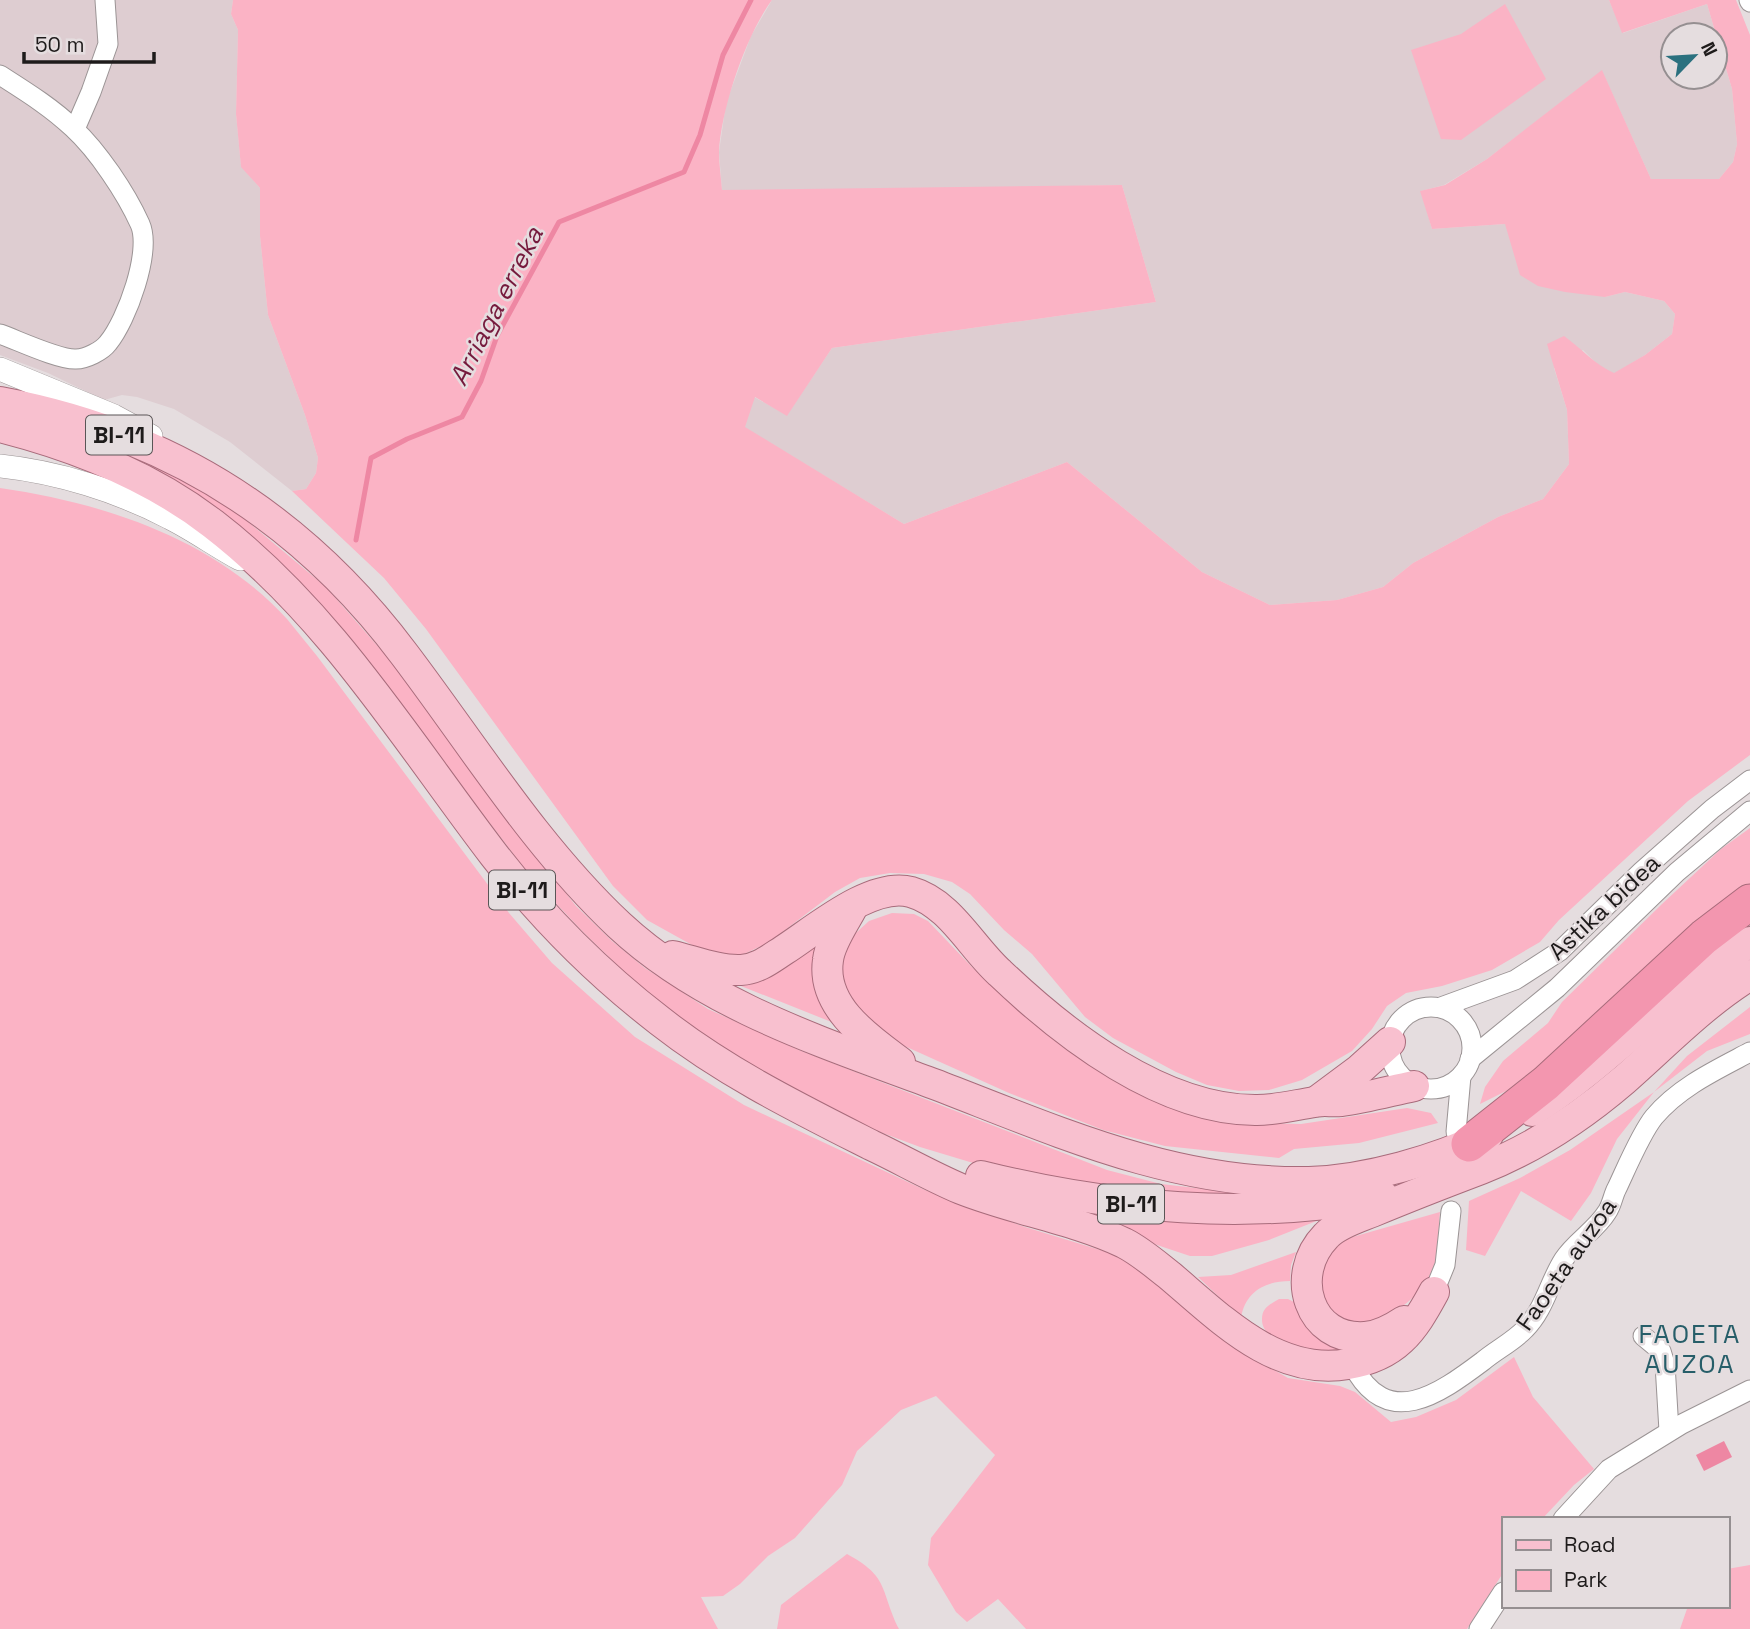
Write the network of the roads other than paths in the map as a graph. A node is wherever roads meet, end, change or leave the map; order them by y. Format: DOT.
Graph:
graph roads {
  1 [pos="105,0"];
  2 [pos="0,75"];
  3 [pos="75,129"];
  4 [pos="0,334"];
  5 [pos="0,369"];
  6 [pos="0,402"];
  7 [pos="0,427"];
  8 [pos="0,466"];
  9 [pos="229,488"];
  10 [pos="274,578"];
  11 [pos="1750,780"];
  12 [pos="1750,811"];
  13 [pos="1750,902"];
  14 [pos="854,904"];
  15 [pos="1750,942"];
  16 [pos="650,950"];
  17 [pos="1750,975"];
  18 [pos="1441,1007"];
  19 [pos="1390,1042"];
  20 [pos="1750,1052"];
  21 [pos="1466,1067"];
  22 [pos="926,1081"];
  23 [pos="1425,1087"];
  24 [pos="1317,1101"];
  25 [pos="838,1128"];
  26 [pos="1469,1144"];
  27 [pos="1432,1187"];
  28 [pos="1451,1211"];
  29 [pos="1434,1292"];
  30 [pos="1643,1336"];
  31 [pos="1352,1364"];
  32 [pos="1750,1390"];
  33 [pos="1669,1431"];
  34 [pos="1565,1517"];
  35 [pos="1502,1593"];
  36 [pos="1479,1629"];
  1 -- 3 [label="street"];
  2 -- 3 [label="street"];
  3 -- 4 [label="street"];
  5 -- 9 [label="street"];
  6 -- 9 [label="main road, BI-11"];
  7 -- 10 [label="main road, BI-11"];
  8 -- 10 [label="street"];
  9 -- 16 [label="main road, BI-11"];
  10 -- 25 [label="main road, BI-11"];
  11 -- 18 [label="street, Astika bidea"];
  12 -- 21 [label="street, Astika bidea"];
  13 -- 26 [label="highway"];
  14 -- 16 [label="main road"];
  14 -- 22 [label="main road"];
  14 -- 24 [label="main road"];
  15 -- 26 [label="main road, BI-11"];
  16 -- 22 [label="main road, BI-11"];
  17 -- 27 [label="main road, BI-11"];
  18 -- 19 [label="street"];
  18 -- 21 [label="street"];
  19 -- 23 [label="street"];
  19 -- 24 [label="main road"];
  20 -- 31 [label="street, Faoeta auzoa"];
  21 -- 23 [label="street"];
  21 -- 23 [label="street"];
  22 -- 26 [label="main road, BI-11"];
  23 -- 24 [label="main road"];
  25 -- 27 [label="main road, BI-11"];
  25 -- 31 [label="main road"];
  27 -- 29 [label="main road"];
  28 -- 29 [label="street"];
  29 -- 31 [label="main road"];
  30 -- 33 [label="street"];
  32 -- 33 [label="street"];
  33 -- 34 [label="street"];
  35 -- 36 [label="street"];
}
